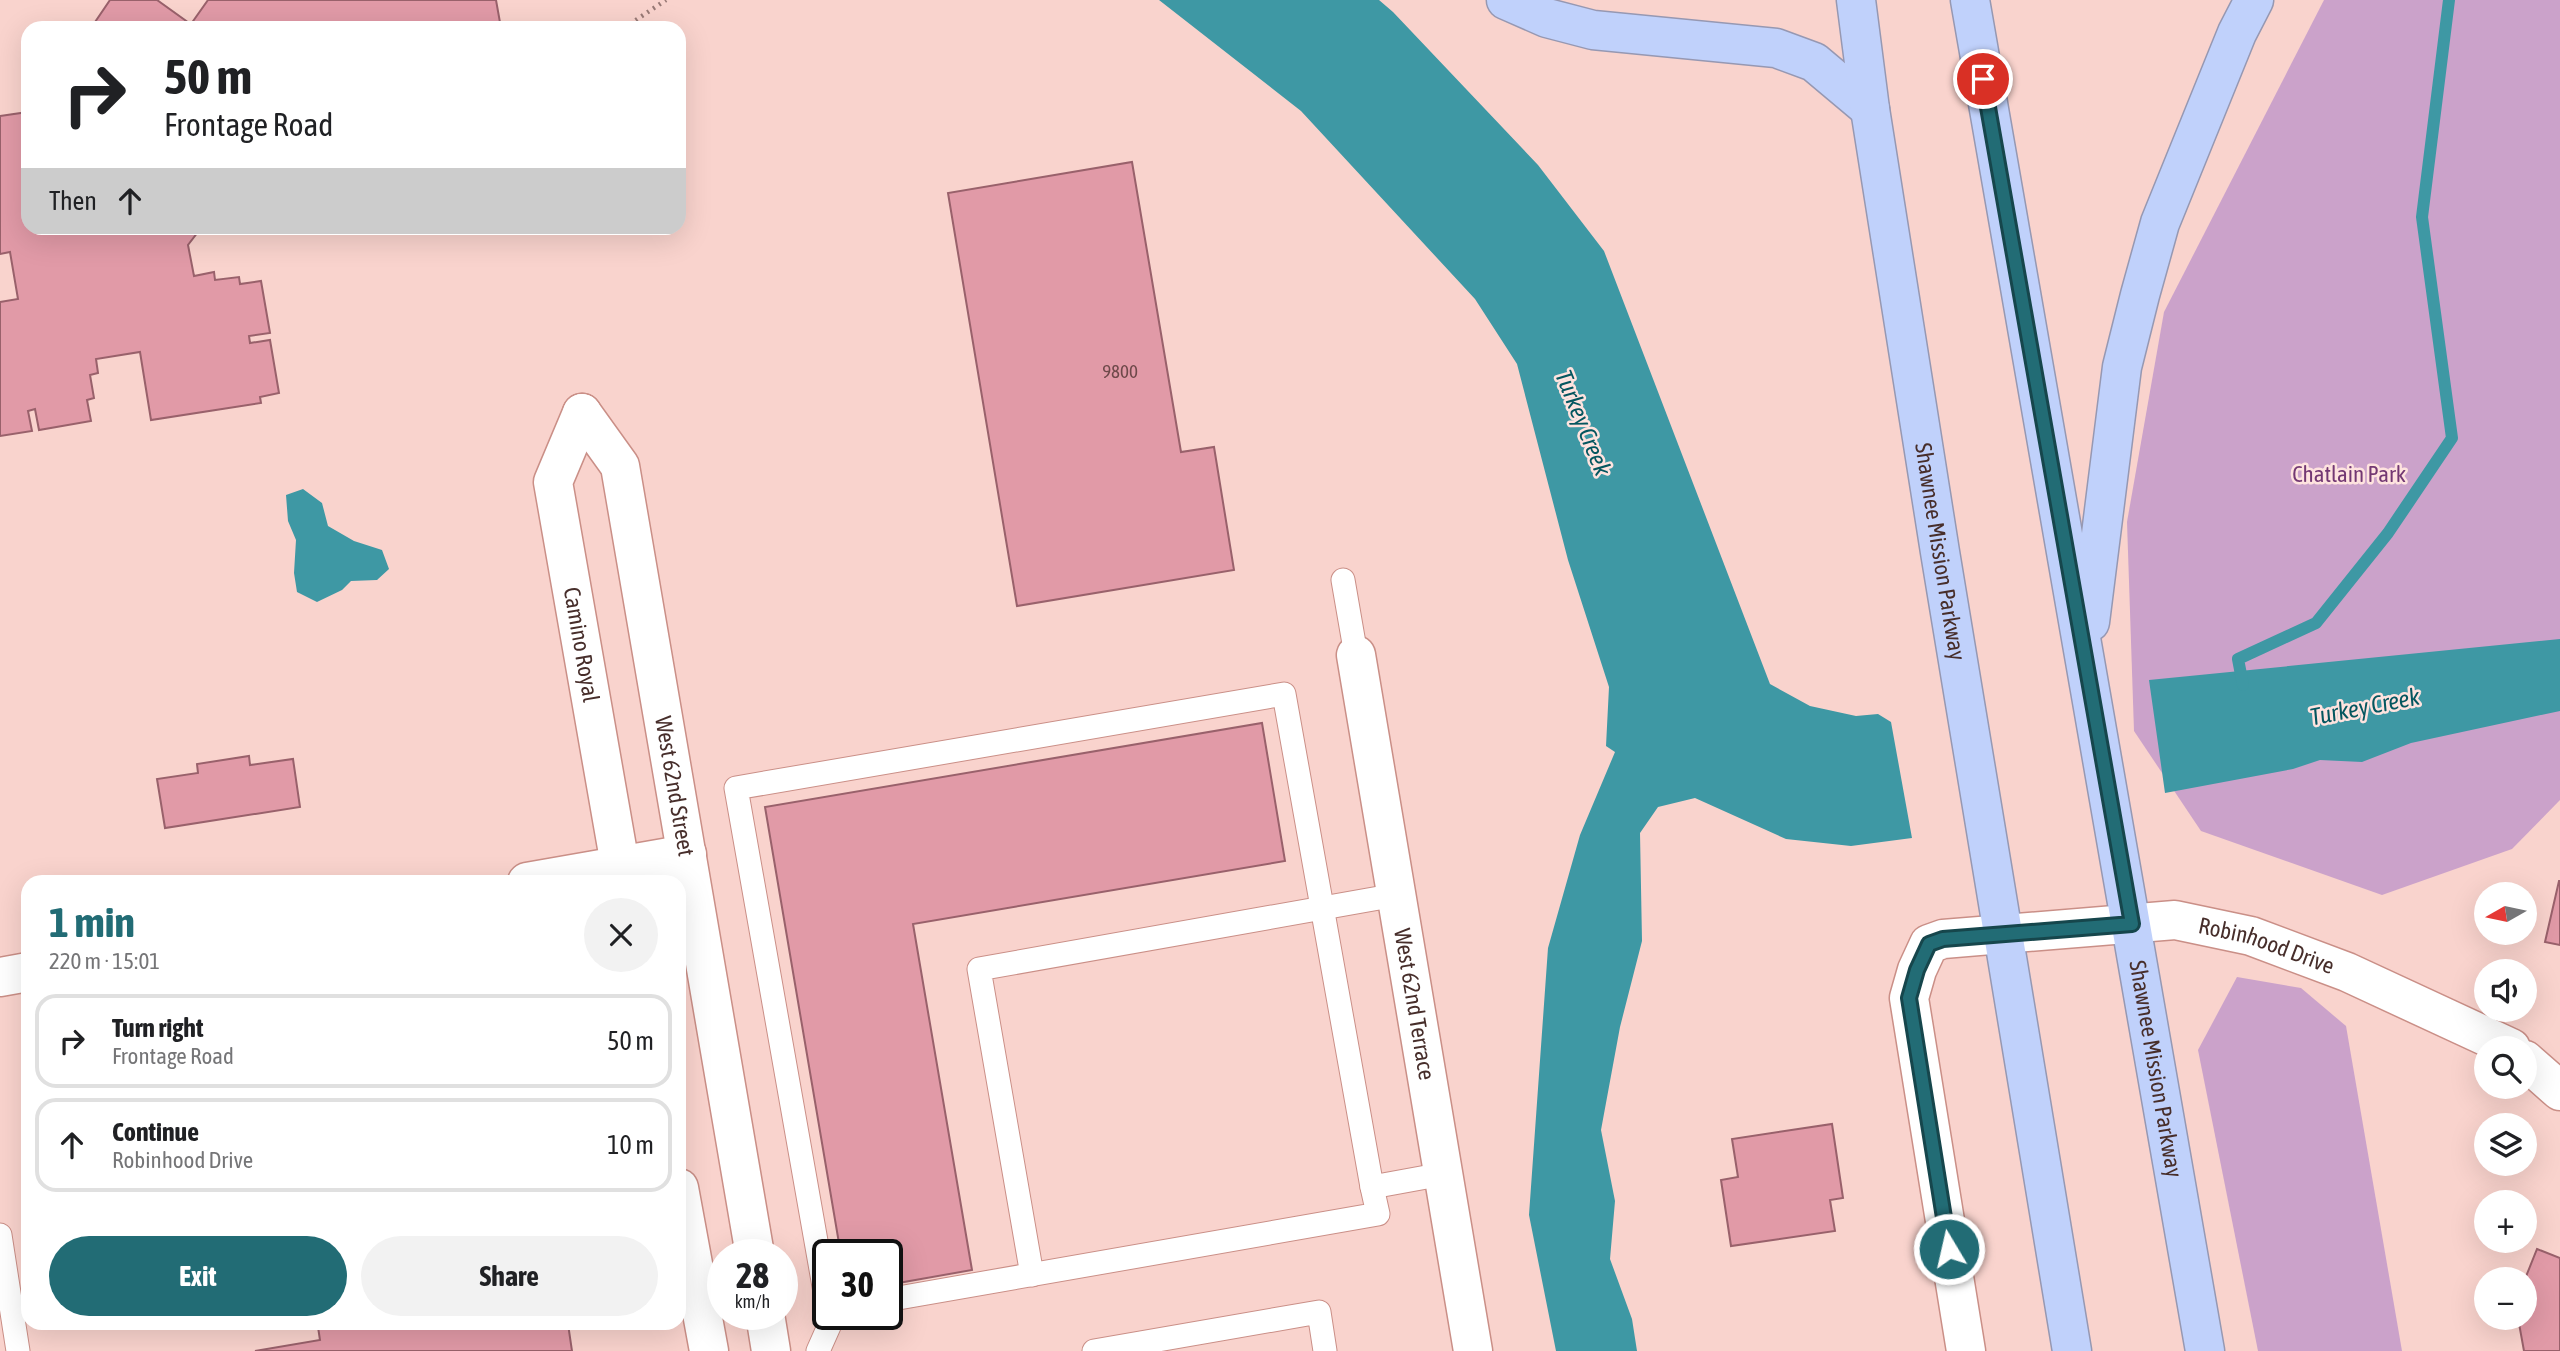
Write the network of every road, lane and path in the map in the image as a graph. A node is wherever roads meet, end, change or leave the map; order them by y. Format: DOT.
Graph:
graph roads {
  1 [pos="666,0"];
  2 [pos="1506,0"];
  3 [pos="1856,0"];
  4 [pos="1970,0"];
  5 [pos="2254,0"];
  6 [pos="635,21"];
  7 [pos="1870,109"];
  8 [pos="582,413"];
  9 [pos="1343,580"];
  10 [pos="1356,655"];
  11 [pos="2085,662"];
  12 [pos="687,854"];
  13 [pos="621,874"];
  14 [pos="1396,895"];
  15 [pos="1322,908"];
  16 [pos="2132,924"];
  17 [pos="2004,934"];
  18 [pos="21,973"];
  19 [pos="0,977"];
  20 [pos="2485,1036"];
  21 [pos="2537,1057"];
  22 [pos="2560,1064"];
  23 [pos="2537,1070"];
  24 [pos="2560,1091"];
  25 [pos="1443,1174"];
  26 [pos="1371,1187"];
  27 [pos="686,1226"];
  28 [pos="0,1235"];
  29 [pos="752,1239"];
  30 [pos="816,1239"];
  31 [pos="1032,1275"];
  32 [pos="903,1297"];
  33 [pos="768,1330"];
  34 [pos="827,1330"];
  35 [pos="18,1351"];
  36 [pos="709,1351"];
  37 [pos="771,1351"];
  38 [pos="818,1351"];
  39 [pos="1094,1351"];
  40 [pos="1325,1351"];
  41 [pos="1473,1351"];
  42 [pos="1966,1351"];
  43 [pos="2072,1351"];
  44 [pos="2206,1351"];
  1 -- 6 [label="path"];
  2 -- 7 [label="highway"];
  3 -- 7 [label="highway, Shawnee Mission Parkway"];
  4 -- 11 [label="highway, Shawnee Mission Parkway"];
  5 -- 11 [label="highway"];
  7 -- 17 [label="highway, Shawnee Mission Parkway"];
  8 -- 12 [label="street, West 62nd Street"];
  8 -- 13 [label="street, Camino Royal"];
  9 -- 10 [label="lane"];
  10 -- 14 [label="street, West 62nd Terrace"];
  11 -- 16 [label="highway, Shawnee Mission Parkway"];
  12 -- 13 [label="street"];
  12 -- 29 [label="street, West 62nd Street"];
  14 -- 15 [label="lane"];
  14 -- 25 [label="street, West 62nd Terrace"];
  15 -- 26 [label="lane"];
  15 -- 30 [label="lane"];
  15 -- 31 [label="lane"];
  16 -- 17 [label="street, Robinhood Drive"];
  16 -- 20 [label="street, Robinhood Drive"];
  16 -- 44 [label="highway, Shawnee Mission Parkway"];
  17 -- 42 [label="street, Robinhood Drive"];
  17 -- 43 [label="highway, Shawnee Mission Parkway"];
  18 -- 19 [label="street"];
  21 -- 22 [label="street"];
  23 -- 24 [label="street"];
  25 -- 26 [label="lane"];
  25 -- 41 [label="street, West 62nd Terrace"];
  26 -- 31 [label="lane"];
  27 -- 36 [label="street"];
  28 -- 35 [label="lane"];
  31 -- 32 [label="lane"];
  33 -- 37 [label="street"];
  34 -- 38 [label="lane"];
  39 -- 40 [label="lane"];
}
